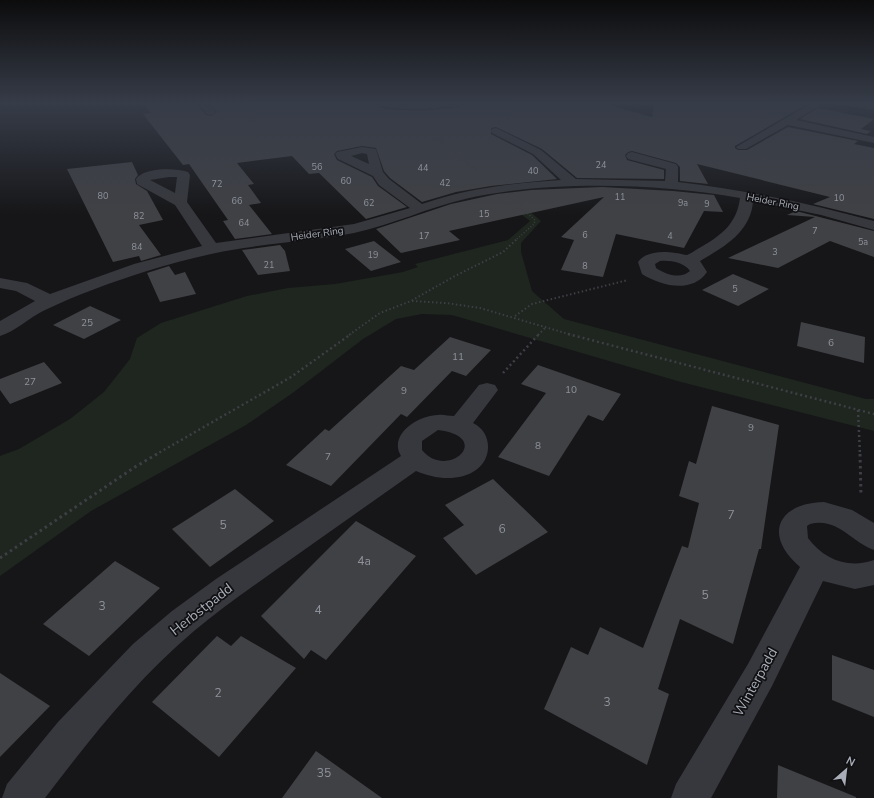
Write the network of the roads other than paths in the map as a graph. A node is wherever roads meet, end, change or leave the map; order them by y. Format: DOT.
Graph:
graph roads {
  1 [pos="514,140"];
  2 [pos="754,140"];
  3 [pos="742,147"];
  4 [pos="632,156"];
  5 [pos="377,173"];
  6 [pos="570,182"];
  7 [pos="671,185"];
  8 [pos="747,195"];
  9 [pos="180,202"];
  10 [pos="420,209"];
  11 [pos="874,226"];
  12 [pos="212,249"];
  13 [pos="688,261"];
  14 [pos="0,283"];
  15 [pos="50,301"];
  16 [pos="0,330"];
  17 [pos="487,390"];
  18 [pos="459,425"];
  19 [pos="415,459"];
  20 [pos="874,539"];
  21 [pos="817,564"];
  22 [pos="874,572"];
  23 [pos="21,798"];
  24 [pos="690,798"];
  1 -- 6 [label="street"];
  2 -- 3 [label="street"];
  4 -- 7 [label="street"];
  5 -- 10 [label="street"];
  6 -- 7 [label="street, Heider Ring"];
  6 -- 10 [label="street, Heider Ring"];
  7 -- 8 [label="street, Heider Ring"];
  8 -- 11 [label="street, Heider Ring"];
  8 -- 13 [label="street"];
  9 -- 12 [label="street"];
  10 -- 12 [label="street, Heider Ring"];
  12 -- 15 [label="street, Heider Ring"];
  13 -- 13 [label="street"];
  14 -- 15 [label="street"];
  15 -- 16 [label="street, Heider Ring"];
  17 -- 18 [label="street"];
  18 -- 19 [label="street"];
  18 -- 19 [label="street"];
  19 -- 23 [label="street, Herbstpadd"];
  20 -- 21 [label="street"];
  21 -- 22 [label="street"];
  21 -- 24 [label="street, Winterpadd"];
}
